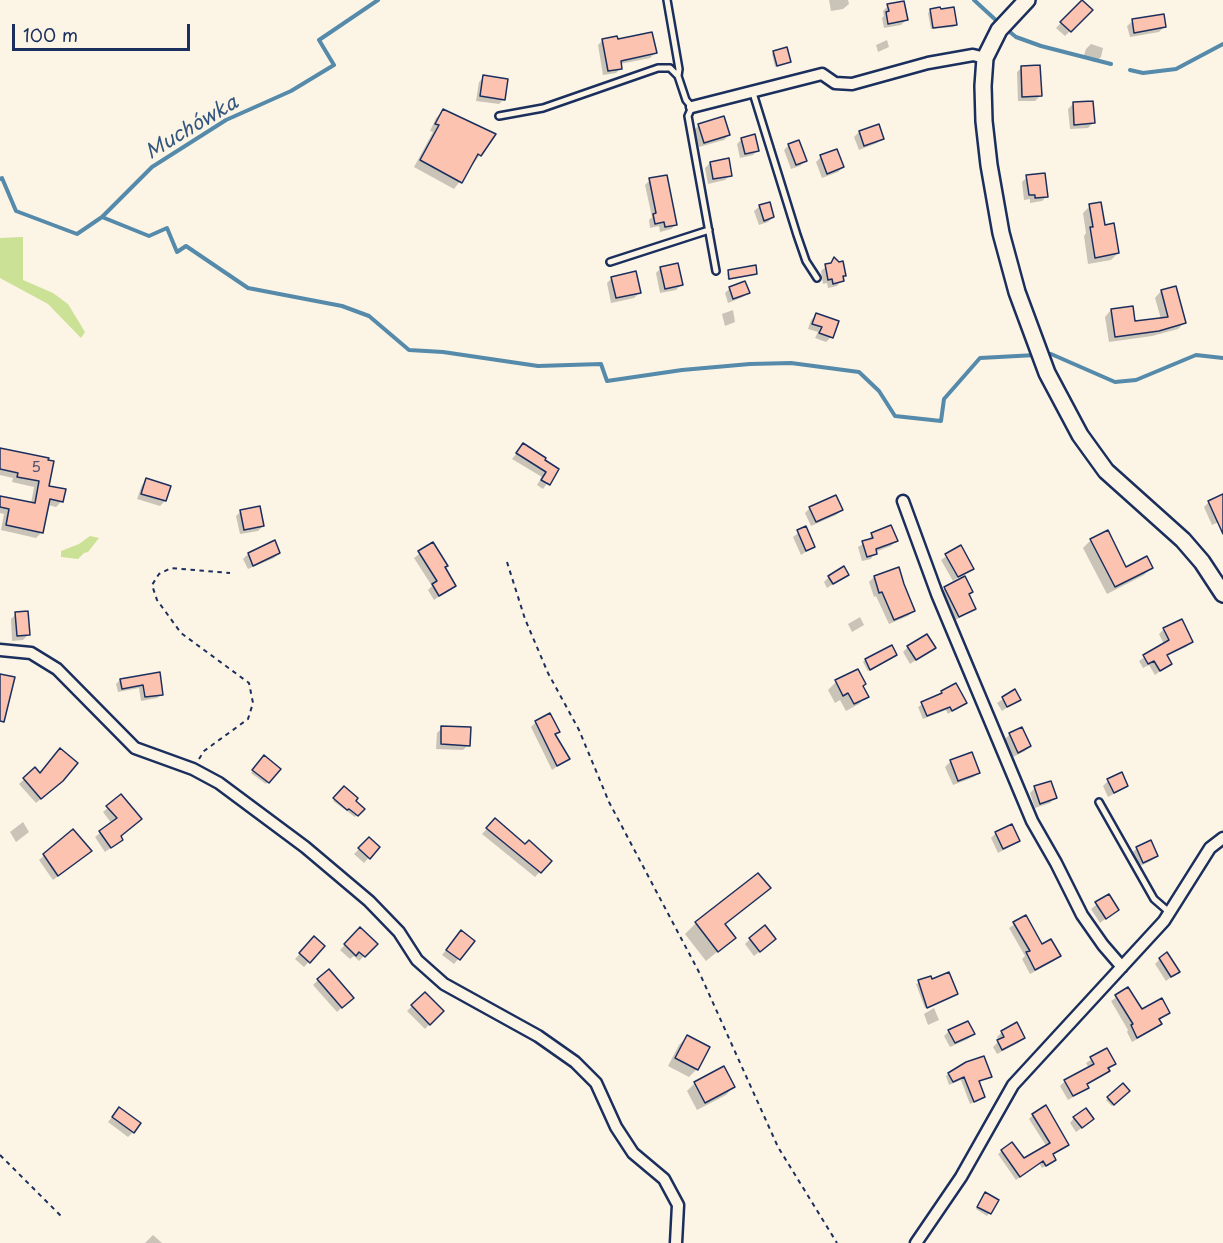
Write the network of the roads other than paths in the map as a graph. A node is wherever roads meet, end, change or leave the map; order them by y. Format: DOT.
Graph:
graph roads {
  1 [pos="667,0"];
  2 [pos="1027,0"];
  3 [pos="986,58"];
  4 [pos="678,76"];
  5 [pos="753,93"];
  6 [pos="692,107"];
  7 [pos="499,116"];
  8 [pos="709,230"];
  9 [pos="610,262"];
  10 [pos="716,271"];
  11 [pos="817,278"];
  12 [pos="903,501"];
  13 [pos="1223,594"];
  14 [pos="0,650"];
  15 [pos="1099,802"];
  16 [pos="1223,838"];
  17 [pos="1169,912"];
  18 [pos="1122,967"];
  19 [pos="676,1243"];
  20 [pos="916,1243"];
  1 -- 4 [label="lane"];
  2 -- 3 [label="main road"];
  3 -- 5 [label="street"];
  3 -- 13 [label="main road"];
  4 -- 6 [label="lane"];
  4 -- 7 [label="lane"];
  5 -- 6 [label="street"];
  5 -- 11 [label="lane"];
  6 -- 8 [label="lane"];
  8 -- 9 [label="lane"];
  8 -- 10 [label="lane"];
  12 -- 18 [label="street"];
  14 -- 19 [label="street"];
  15 -- 17 [label="lane"];
  16 -- 17 [label="street"];
  17 -- 18 [label="street"];
  18 -- 20 [label="street"];
}
